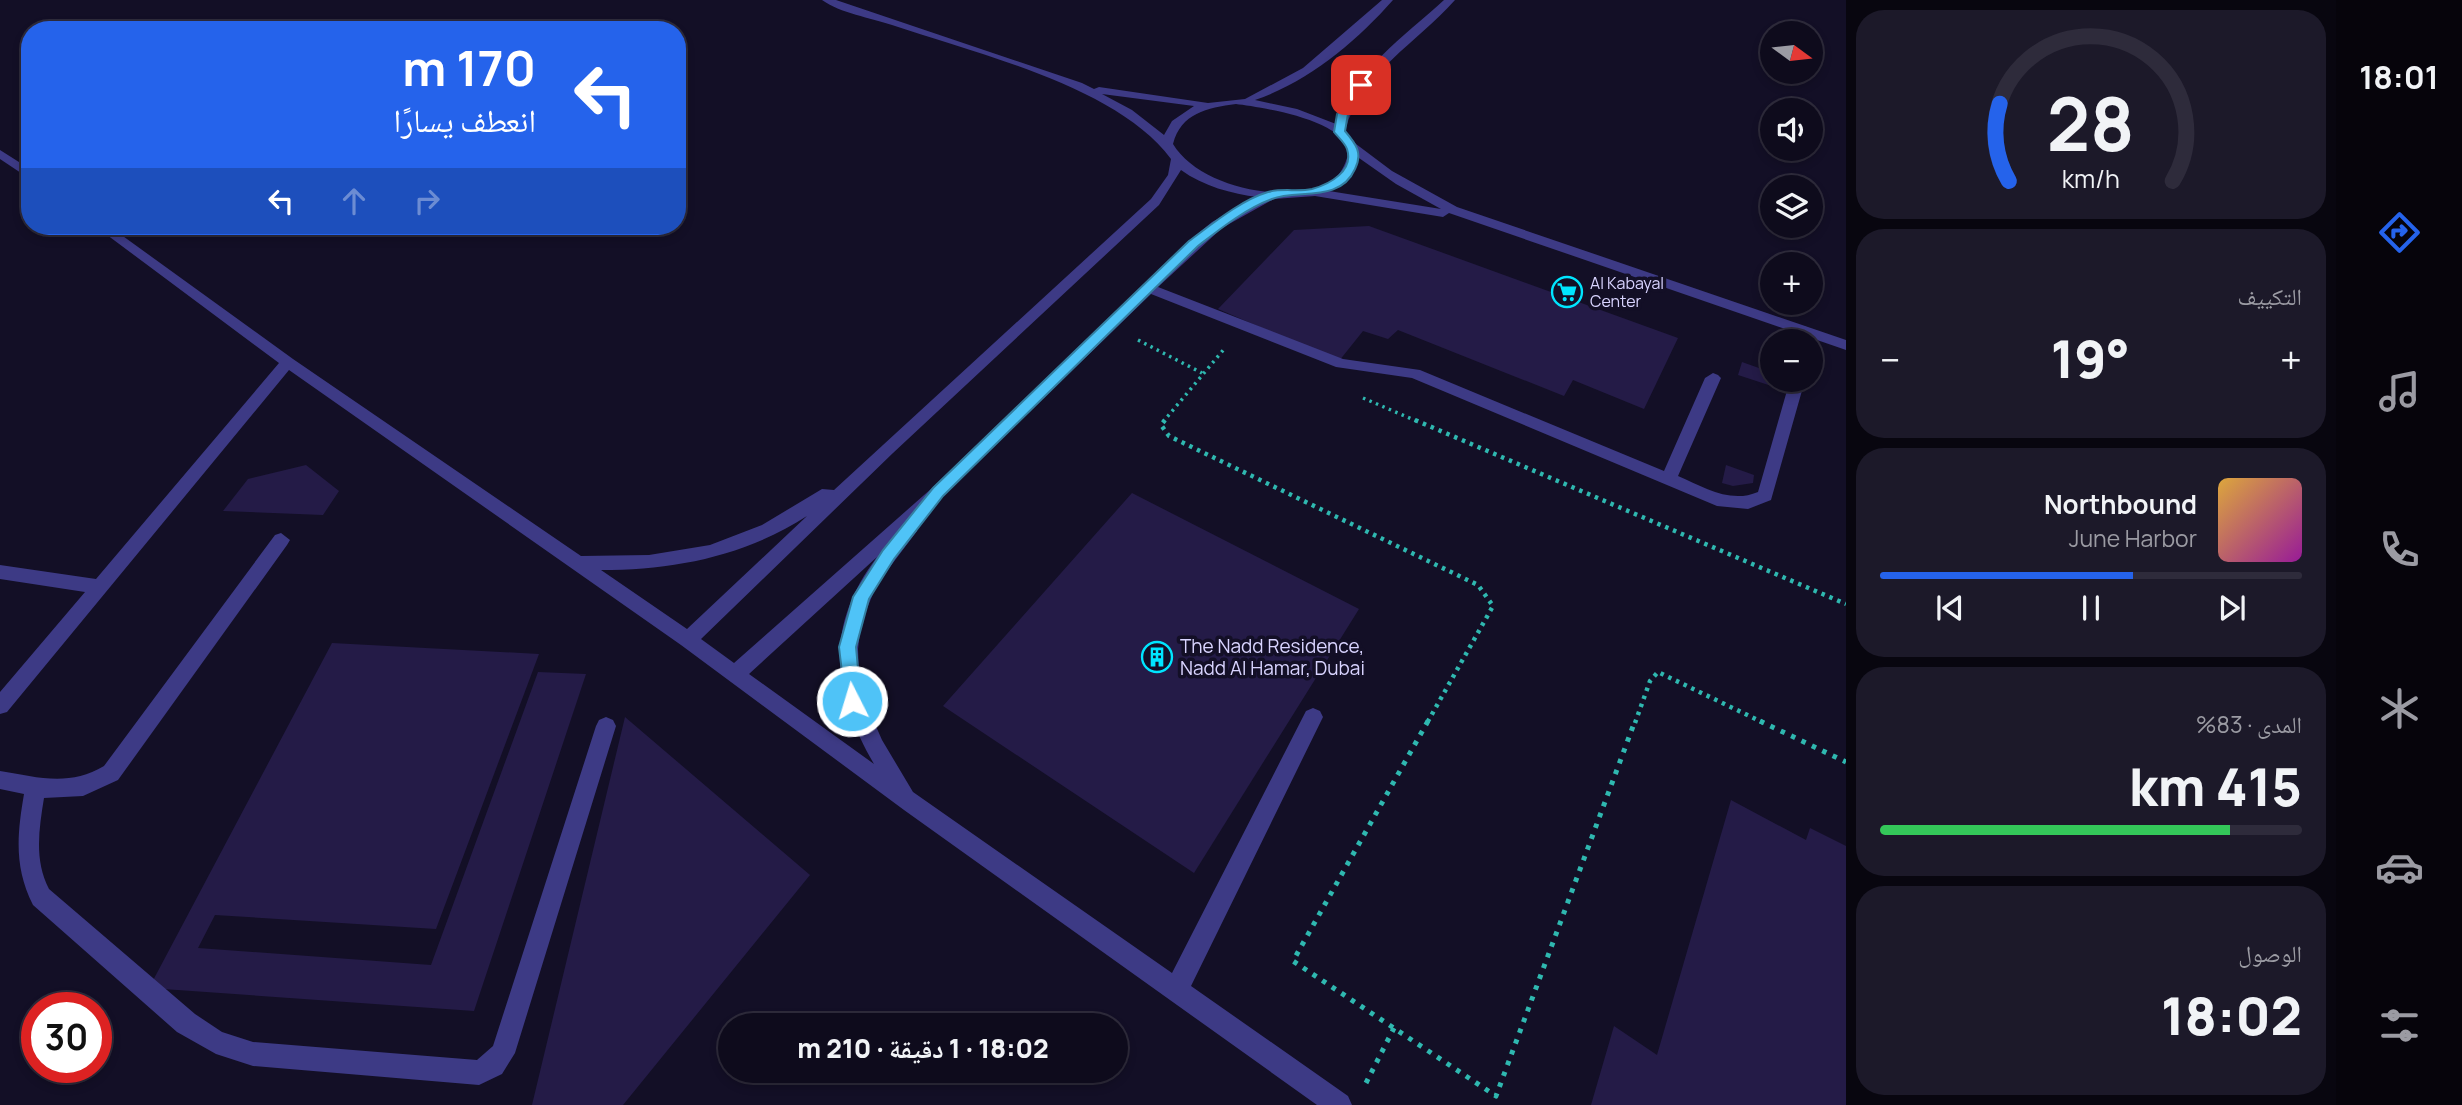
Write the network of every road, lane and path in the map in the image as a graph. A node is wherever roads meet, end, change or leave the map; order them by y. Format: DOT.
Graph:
graph roads {
  1 [pos="827,0"];
  2 [pos="1388,0"];
  3 [pos="1450,0"];
  4 [pos="1079,85"];
  5 [pos="1236,101"];
  6 [pos="1210,104"];
  7 [pos="1339,132"];
  8 [pos="1167,145"];
  9 [pos="1352,146"];
  10 [pos="0,154"];
  11 [pos="1177,160"];
  12 [pos="21,169"];
  13 [pos="1312,192"];
  14 [pos="1271,195"];
  15 [pos="1500,228"];
  16 [pos="113,235"];
  17 [pos="1148,288"];
  18 [pos="1110,325"];
  19 [pos="1787,329"];
  20 [pos="1823,340"];
  21 [pos="1231,345"];
  22 [pos="1846,345"];
  23 [pos="288,362"];
  24 [pos="1202,373"];
  25 [pos="1713,378"];
  26 [pos="1795,392"];
  27 [pos="1360,397"];
  28 [pos="887,449"];
  29 [pos="1668,480"];
  30 [pos="938,492"];
  31 [pos="281,540"];
  32 [pos="579,563"];
  33 [pos="0,572"];
  34 [pos="102,587"];
  35 [pos="1846,604"];
  36 [pos="688,639"];
  37 [pos="734,675"];
  38 [pos="0,706"];
  39 [pos="1313,717"];
  40 [pos="606,726"];
  41 [pos="1846,762"];
  42 [pos="0,780"];
  43 [pos="36,785"];
  44 [pos="911,803"];
  45 [pos="1177,989"];
  46 [pos="1394,1028"];
  47 [pos="1361,1094"];
  48 [pos="1339,1105"];
  1 -- 4 [label="street"];
  2 -- 5 [label="street"];
  3 -- 7 [label="street"];
  4 -- 6 [label="street"];
  4 -- 8 [label="street"];
  5 -- 6 [label="street"];
  5 -- 7 [label="street"];
  6 -- 8 [label="street"];
  7 -- 9 [label="street"];
  8 -- 11 [label="street"];
  9 -- 13 [label="street"];
  9 -- 15 [label="street"];
  10 -- 12 [label="street"];
  11 -- 14 [label="street"];
  11 -- 28 [label="street"];
  13 -- 14 [label="street"];
  13 -- 15 [label="street"];
  14 -- 17 [label="street"];
  15 -- 19 [label="street"];
  16 -- 23 [label="street"];
  17 -- 18 [label="street"];
  17 -- 29 [label="street"];
  18 -- 24 [label="path"];
  18 -- 30 [label="street"];
  20 -- 22 [label="street"];
  21 -- 24 [label="path"];
  23 -- 32 [label="street"];
  23 -- 34 [label="street"];
  24 -- 46 [label="path"];
  25 -- 29 [label="street"];
  26 -- 29 [label="street"];
  27 -- 35 [label="path"];
  28 -- 32 [label="street"];
  28 -- 36 [label="street"];
  30 -- 37 [label="street"];
  30 -- 44 [label="street"];
  31 -- 43 [label="street"];
  32 -- 36 [label="street"];
  33 -- 34 [label="street"];
  34 -- 38 [label="street"];
  36 -- 37 [label="street"];
  37 -- 44 [label="street"];
  39 -- 45 [label="street"];
  40 -- 43 [label="street"];
  41 -- 46 [label="path"];
  42 -- 43 [label="street"];
  44 -- 45 [label="street"];
  45 -- 48 [label="street"];
  46 -- 47 [label="path"];
}
